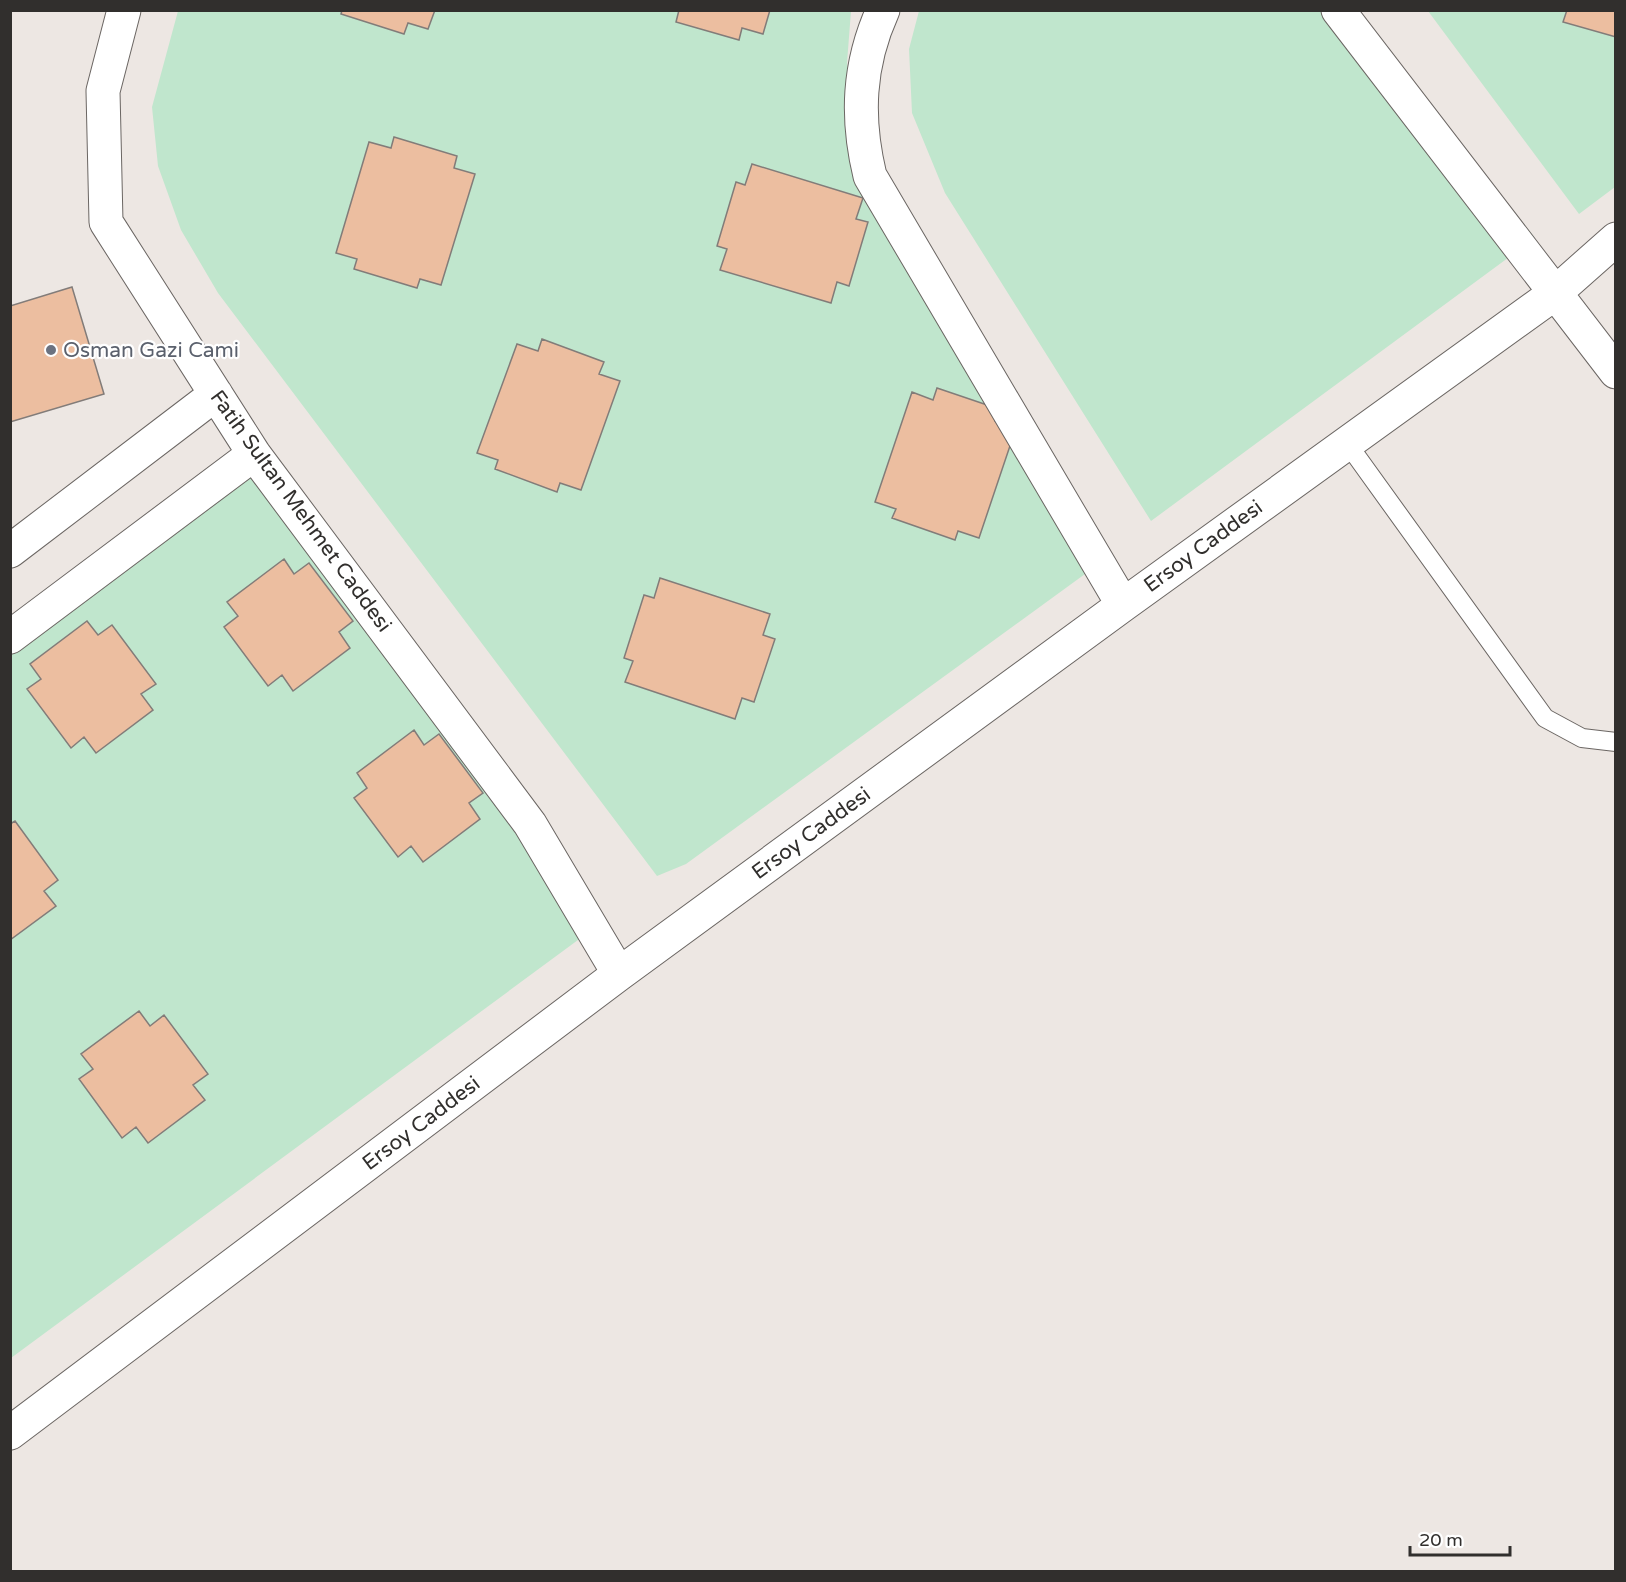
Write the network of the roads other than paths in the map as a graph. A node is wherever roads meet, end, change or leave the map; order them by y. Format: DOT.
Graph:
graph roads {
  1 [pos="124,10"];
  2 [pos="883,10"];
  3 [pos="1338,10"];
  4 [pos="1616,239"];
  5 [pos="1554,294"];
  6 [pos="1616,372"];
  7 [pos="216,394"];
  8 [pos="1347,442"];
  9 [pos="254,454"];
  10 [pos="10,551"];
  11 [pos="1123,605"];
  12 [pos="10,637"];
  13 [pos="1616,742"];
  14 [pos="619,974"];
  15 [pos="10,1433"];
  1 -- 7 [label="street, Fatih Sultan Mehmet Caddesi"];
  2 -- 11 [label="street"];
  3 -- 5 [label="street"];
  4 -- 5 [label="street, Ersoy Caddesi"];
  5 -- 6 [label="street"];
  5 -- 8 [label="street, Ersoy Caddesi"];
  7 -- 9 [label="street, Fatih Sultan Mehmet Caddesi"];
  7 -- 10 [label="street"];
  8 -- 11 [label="street, Ersoy Caddesi"];
  8 -- 13 [label="lane"];
  9 -- 12 [label="street"];
  9 -- 14 [label="street, Fatih Sultan Mehmet Caddesi"];
  11 -- 14 [label="street, Ersoy Caddesi"];
  14 -- 15 [label="street, Ersoy Caddesi"];
}
